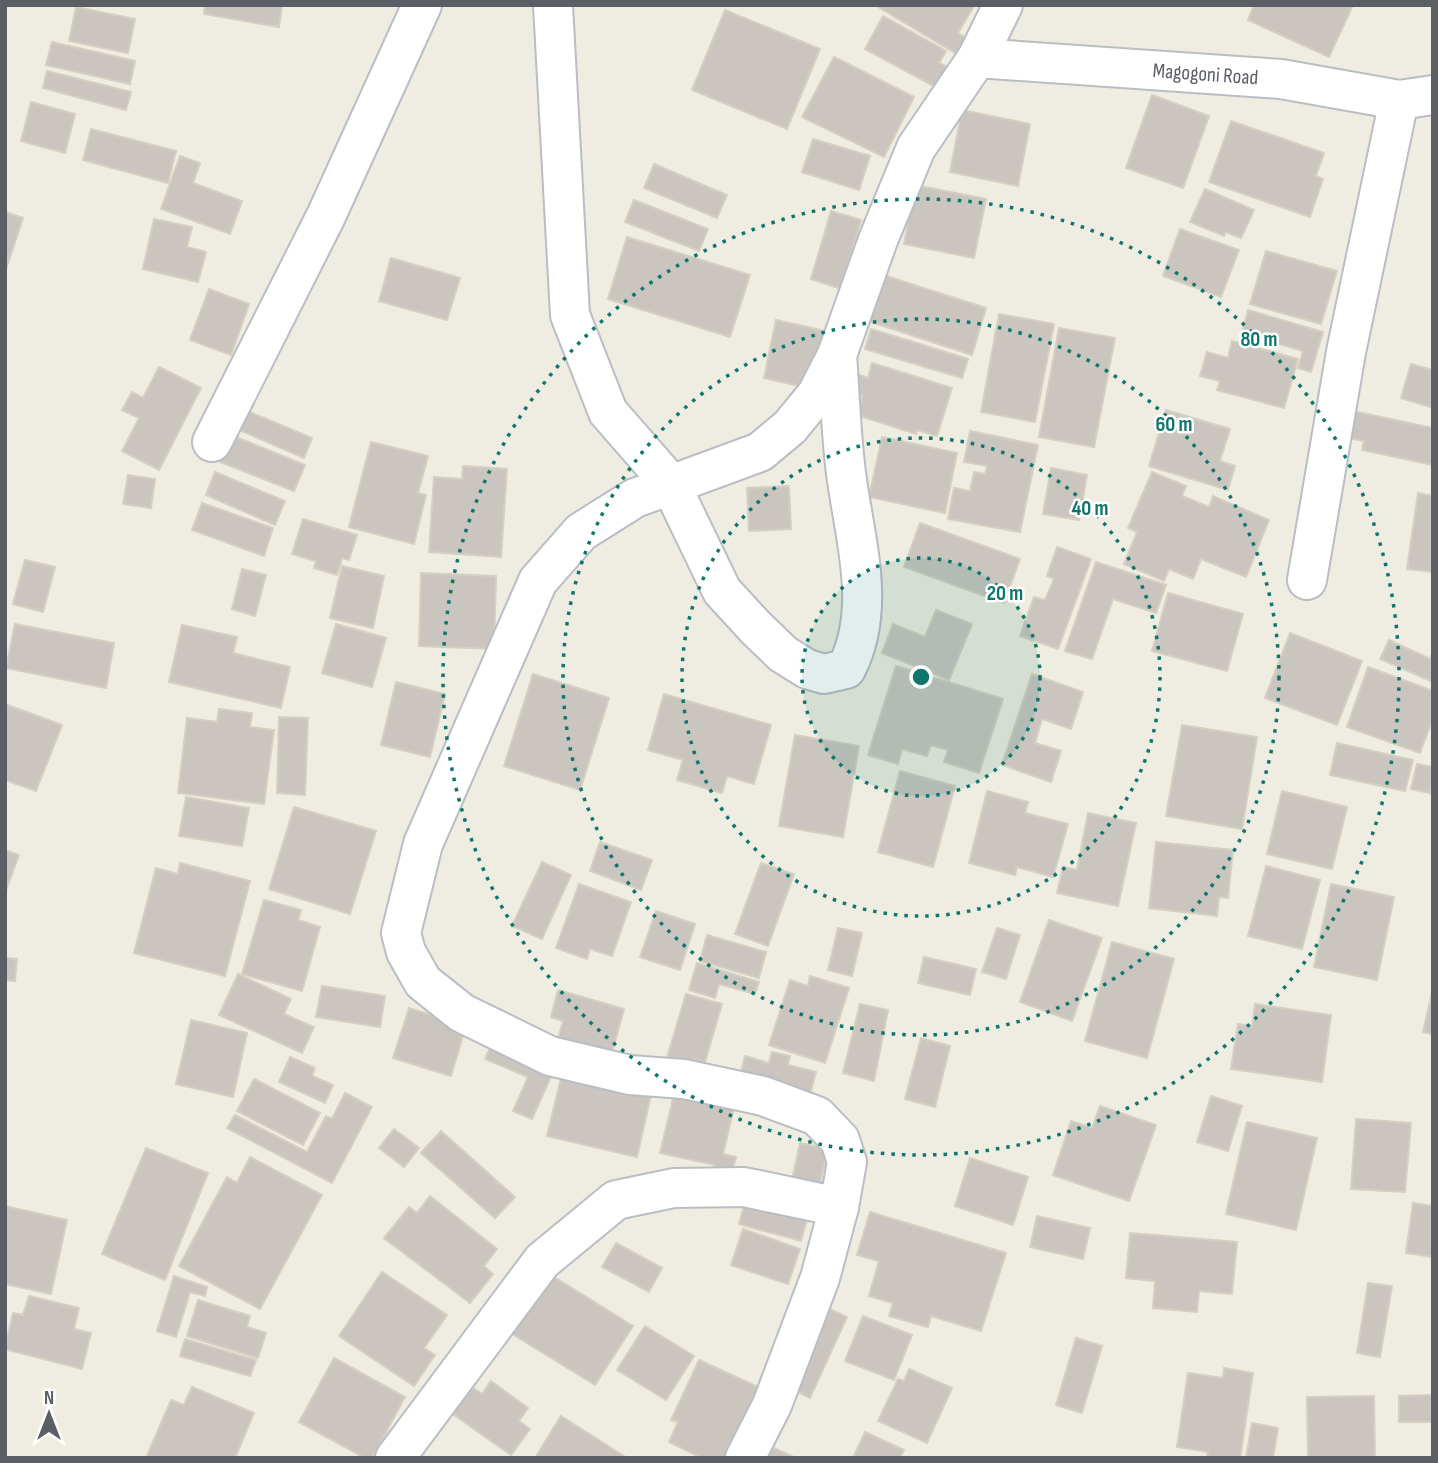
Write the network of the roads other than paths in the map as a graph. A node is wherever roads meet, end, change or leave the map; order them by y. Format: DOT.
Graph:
graph roads {
  1 [pos="422,5"];
  2 [pos="553,5"];
  3 [pos="1003,5"];
  4 [pos="978,58"];
  5 [pos="1416,98"];
  6 [pos="837,355"];
  7 [pos="212,442"];
  8 [pos="670,483"];
  9 [pos="1307,580"];
  10 [pos="839,1207"];
  11 [pos="395,1458"];
  12 [pos="745,1458"];
  1 -- 7 [label="street"];
  2 -- 8 [label="street"];
  3 -- 4 [label="street"];
  4 -- 5 [label="street, Magogoni Road"];
  4 -- 6 [label="street"];
  5 -- 9 [label="street"];
  6 -- 8 [label="street"];
  6 -- 8 [label="street"];
  8 -- 10 [label="street"];
  10 -- 11 [label="street"];
  10 -- 12 [label="street"];
}
